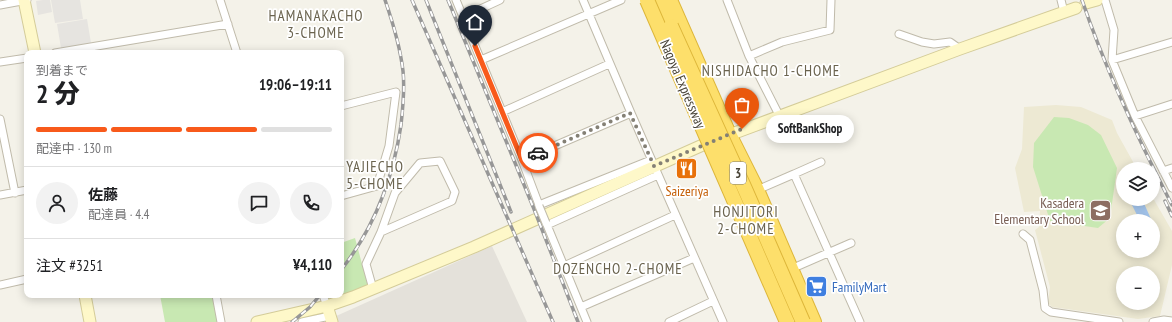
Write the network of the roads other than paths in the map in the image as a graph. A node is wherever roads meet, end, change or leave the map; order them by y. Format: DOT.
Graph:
graph roads {
  1 [pos="26,0"];
  2 [pos="220,0"];
  3 [pos="456,0"];
  4 [pos="500,0"];
  5 [pos="583,0"];
  6 [pos="621,0"];
  7 [pos="642,0"];
  8 [pos="647,0"];
  9 [pos="659,0"];
  10 [pos="670,0"];
  11 [pos="727,0"];
  12 [pos="831,0"];
  13 [pos="1061,0"];
  14 [pos="1105,0"];
  15 [pos="0,4"];
  16 [pos="1086,4"];
  17 [pos="1064,12"];
  18 [pos="589,14"];
  19 [pos="463,17"];
  20 [pos="228,24"];
  21 [pos="671,26"];
  22 [pos="899,34"];
  23 [pos="1172,42"];
  24 [pos="960,49"];
  25 [pos="34,50"];
  26 [pos="73,50"];
  27 [pos="236,50"];
  28 [pos="749,56"];
  29 [pos="24,58"];
  30 [pos="482,60"];
  31 [pos="1112,60"];
  32 [pos="0,62"];
  33 [pos="609,64"];
  34 [pos="1172,104"];
  35 [pos="344,105"];
  36 [pos="502,112"];
  37 [pos="630,113"];
  38 [pos="779,115"];
  39 [pos="1134,116"];
  40 [pos="0,118"];
  41 [pos="1,128"];
  42 [pos="729,134"];
  43 [pos="705,144"];
  44 [pos="522,160"];
  45 [pos="821,162"];
  46 [pos="654,167"];
  47 [pos="1172,168"];
  48 [pos="1163,171"];
  49 [pos="794,174"];
  50 [pos="1172,188"];
  51 [pos="757,190"];
  52 [pos="24,191"];
  53 [pos="15,193"];
  54 [pos="0,195"];
  55 [pos="344,195"];
  56 [pos="539,205"];
  57 [pos="676,216"];
  58 [pos="547,224"];
  59 [pos="381,232"];
  60 [pos="1023,234"];
  61 [pos="851,244"];
  62 [pos="829,253"];
  63 [pos="694,258"];
  64 [pos="564,266"];
  65 [pos="792,269"];
  66 [pos="24,280"];
  67 [pos="0,285"];
  68 [pos="373,288"];
  69 [pos="86,298"];
  70 [pos="217,298"];
  71 [pos="324,298"];
  72 [pos="714,301"];
  73 [pos="581,308"];
  74 [pos="330,315"];
  75 [pos="264,321"];
  76 [pos="1172,321"];
  77 [pos="90,322"];
  78 [pos="222,322"];
  79 [pos="302,322"];
  80 [pos="587,322"];
  81 [pos="669,322"];
  82 [pos="723,322"];
  83 [pos="782,322"];
  84 [pos="786,322"];
  85 [pos="796,322"];
  86 [pos="803,322"];
  87 [pos="814,322"];
  88 [pos="860,322"];
  89 [pos="1119,322"];
  90 [pos="1153,322"];
  1 -- 15 [label="street"];
  1 -- 25 [label="street"];
  2 -- 20 [label="street"];
  3 -- 19 [label="street"];
  4 -- 19 [label="street"];
  5 -- 18 [label="street"];
  6 -- 18 [label="street"];
  7 -- 43 [label="highway"];
  8 -- 84 [label="highway, Nagoya Expressway / 3, bridge"];
  9 -- 21 [label="highway, Nagoya Expressway / 3"];
  10 -- 42 [label="highway"];
  11 -- 28 [label="street"];
  12 -- 28 [label="street"];
  13 -- 17 [label="street"];
  14 -- 31 [label="street"];
  16 -- 17 [label="street"];
  17 -- 24 [label="street"];
  18 -- 30 [label="street"];
  18 -- 33 [label="street"];
  19 -- 30 [label="street"];
  20 -- 26 [label="street"];
  20 -- 27 [label="street"];
  21 -- 85 [label="highway, bridge"];
  21 -- 86 [label="highway, Nagoya Expressway / 3, bridge"];
  22 -- 24 [label="street"];
  23 -- 31 [label="street"];
  24 -- 38 [label="street"];
  28 -- 38 [label="street"];
  29 -- 32 [label="street"];
  30 -- 36 [label="street"];
  31 -- 39 [label="street"];
  33 -- 36 [label="street"];
  33 -- 37 [label="street"];
  34 -- 39 [label="street"];
  35 -- 55 [label="street"];
  36 -- 44 [label="street"];
  37 -- 44 [label="street"];
  37 -- 46 [label="street"];
  38 -- 42 [label="street"];
  39 -- 48 [label="street"];
  40 -- 41 [label="street"];
  41 -- 53 [label="street"];
  42 -- 43 [label="street"];
  42 -- 51 [label="highway"];
  43 -- 46 [label="street"];
  43 -- 83 [label="highway"];
  44 -- 56 [label="street"];
  45 -- 49 [label="street"];
  46 -- 56 [label="street"];
  46 -- 57 [label="street"];
  46 -- 58 [label="street"];
  46 -- 68 [label="street"];
  47 -- 48 [label="street"];
  48 -- 50 [label="street"];
  49 -- 51 [label="street"];
  49 -- 62 [label="street"];
  51 -- 65 [label="highway"];
  52 -- 53 [label="street"];
  53 -- 54 [label="street"];
  56 -- 58 [label="street, bridge"];
  57 -- 63 [label="street"];
  57 -- 64 [label="street"];
  58 -- 64 [label="street"];
  59 -- 59 [label="street"];
  59 -- 68 [label="street"];
  60 -- 89 [label="street"];
  61 -- 62 [label="street"];
  62 -- 65 [label="street"];
  62 -- 88 [label="street"];
  63 -- 72 [label="street"];
  63 -- 73 [label="street"];
  64 -- 73 [label="street"];
  65 -- 87 [label="highway"];
  66 -- 67 [label="street"];
  68 -- 74 [label="street"];
  69 -- 77 [label="street"];
  70 -- 78 [label="street"];
  71 -- 74 [label="street"];
  72 -- 81 [label="street"];
  72 -- 82 [label="street"];
  73 -- 80 [label="street"];
  74 -- 75 [label="street"];
  74 -- 79 [label="street"];
  76 -- 90 [label="street"];
}
